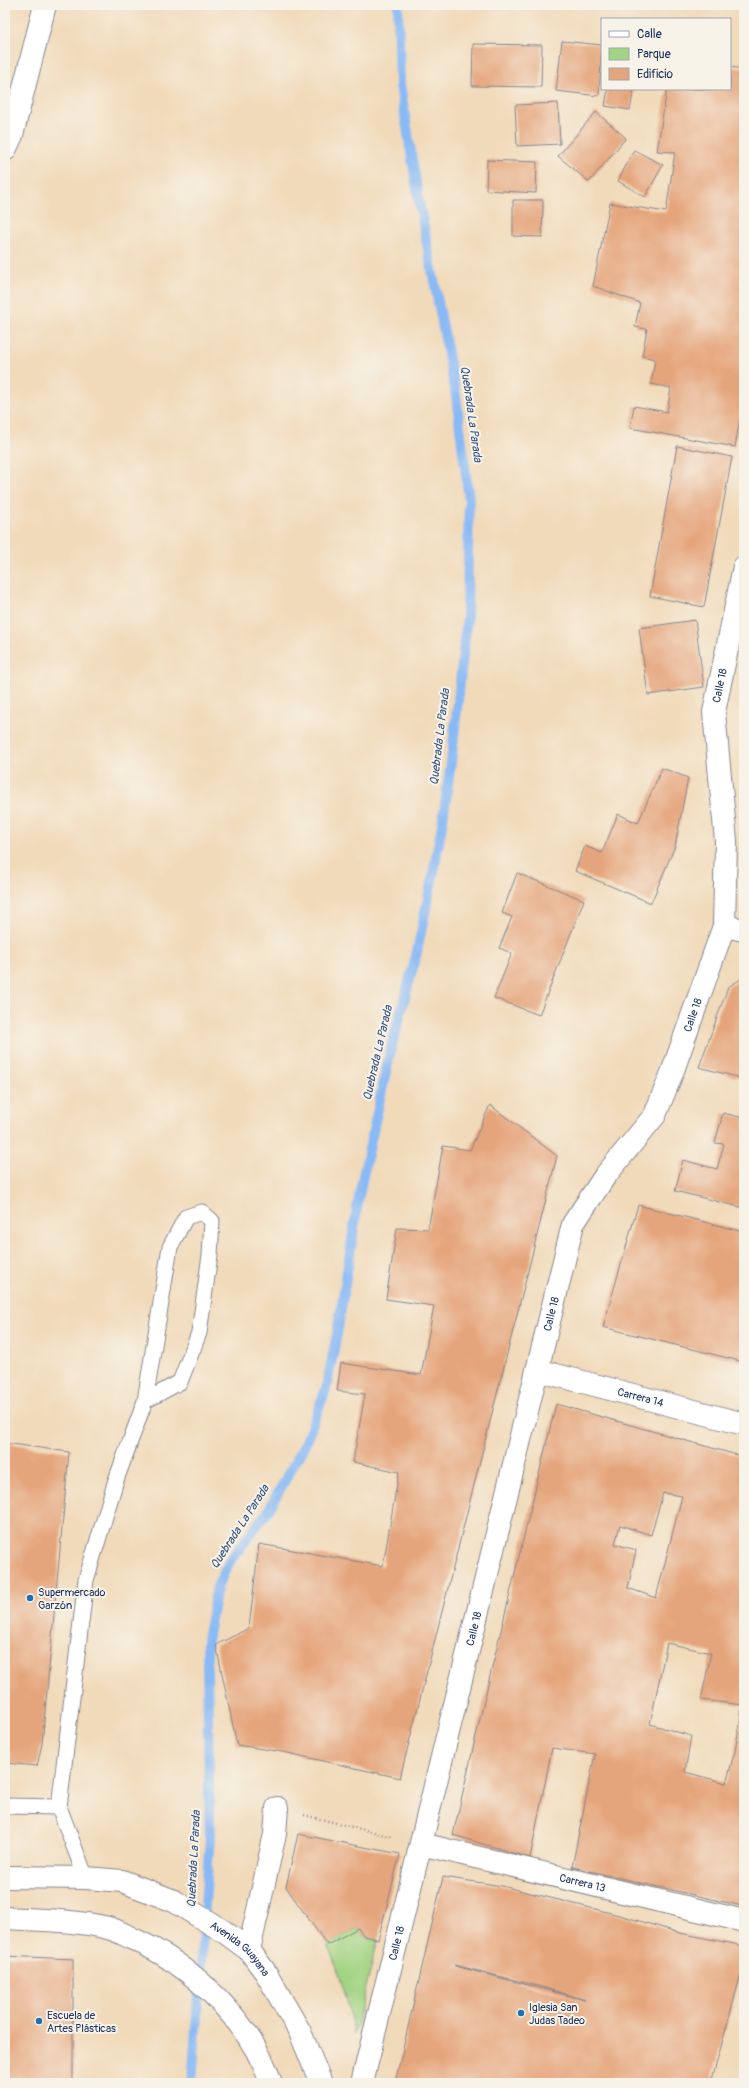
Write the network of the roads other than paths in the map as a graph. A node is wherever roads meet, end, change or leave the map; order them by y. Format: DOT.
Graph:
graph roads {
  1 [pos="45,5"];
  2 [pos="5,150"];
  3 [pos="744,568"];
  4 [pos="734,928"];
  5 [pos="537,1370"];
  6 [pos="145,1402"];
  7 [pos="744,1424"];
  8 [pos="5,1806"];
  9 [pos="59,1807"];
  10 [pos="277,1808"];
  11 [pos="421,1844"];
  12 [pos="5,1877"];
  13 [pos="86,1878"];
  14 [pos="5,1918"];
  15 [pos="744,1920"];
  16 [pos="248,1950"];
  17 [pos="271,2083"];
  18 [pos="321,2083"];
  19 [pos="362,2083"];
  1 -- 2 [label="street"];
  3 -- 4 [label="street, Calle 18"];
  4 -- 5 [label="street, Calle 18"];
  5 -- 7 [label="street, Carrera 14"];
  5 -- 11 [label="street, Calle 18"];
  6 -- 6 [label="lane"];
  6 -- 9 [label="lane"];
  8 -- 9 [label="lane"];
  9 -- 13 [label="lane"];
  10 -- 16 [label="street"];
  11 -- 15 [label="street, Carrera 13"];
  11 -- 19 [label="street, Calle 18"];
  12 -- 13 [label="street, Avenida Guayana"];
  13 -- 16 [label="street, Avenida Guayana"];
  14 -- 17 [label="street"];
  16 -- 18 [label="street, Avenida Guayana"];
}
